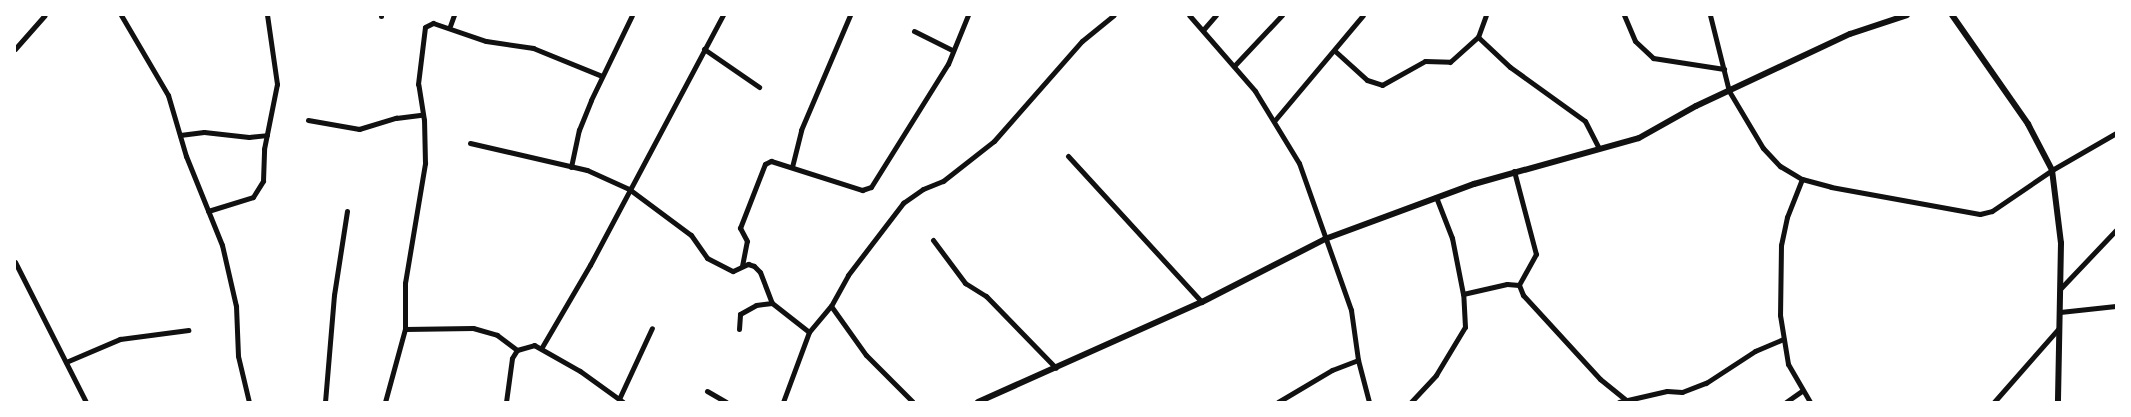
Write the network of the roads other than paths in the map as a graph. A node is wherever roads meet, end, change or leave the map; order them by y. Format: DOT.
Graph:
graph roads {
  1 [pos="45,15"];
  2 [pos="121,15"];
  3 [pos="267,15"];
  4 [pos="454,15"];
  5 [pos="632,15"];
  6 [pos="723,15"];
  7 [pos="850,15"];
  8 [pos="968,15"];
  9 [pos="1114,15"];
  10 [pos="1188,15"];
  11 [pos="1216,15"];
  12 [pos="1282,15"];
  13 [pos="1363,15"];
  14 [pos="1486,15"];
  15 [pos="1624,15"];
  16 [pos="1710,15"];
  17 [pos="1907,15"];
  18 [pos="1952,15"];
  19 [pos="450,26"];
  20 [pos="1204,30"];
  21 [pos="914,31"];
  22 [pos="1478,37"];
  23 [pos="15,49"];
  24 [pos="704,49"];
  25 [pos="952,50"];
  26 [pos="1335,51"];
  27 [pos="1234,66"];
  28 [pos="1724,69"];
  29 [pos="602,76"];
  30 [pos="759,87"];
  31 [pos="1729,91"];
  32 [pos="422,115"];
  33 [pos="308,120"];
  34 [pos="1275,120"];
  35 [pos="2116,133"];
  36 [pos="180,135"];
  37 [pos="267,135"];
  38 [pos="470,144"];
  39 [pos="1599,148"];
  40 [pos="1068,156"];
  41 [pos="571,167"];
  42 [pos="792,167"];
  43 [pos="2052,170"];
  44 [pos="1514,171"];
  45 [pos="1802,179"];
  46 [pos="630,189"];
  47 [pos="1436,197"];
  48 [pos="208,211"];
  49 [pos="348,211"];
  50 [pos="2116,230"];
  51 [pos="1325,239"];
  52 [pos="933,240"];
  53 [pos="15,262"];
  54 [pos="742,266"];
  55 [pos="1519,285"];
  56 [pos="2060,289"];
  57 [pos="1463,294"];
  58 [pos="1202,302"];
  59 [pos="772,303"];
  60 [pos="831,306"];
  61 [pos="2116,306"];
  62 [pos="2060,312"];
  63 [pos="652,328"];
  64 [pos="2059,328"];
  65 [pos="405,329"];
  66 [pos="740,329"];
  67 [pos="188,330"];
  68 [pos="809,332"];
  69 [pos="1783,339"];
  70 [pos="542,347"];
  71 [pos="516,350"];
  72 [pos="1358,360"];
  73 [pos="66,362"];
  74 [pos="1056,368"];
  75 [pos="707,390"];
  76 [pos="1802,390"];
  77 [pos="621,400"];
  78 [pos="1626,400"];
  79 [pos="86,402"];
  80 [pos="249,402"];
  81 [pos="325,402"];
  82 [pos="384,402"];
  83 [pos="506,402"];
  84 [pos="726,402"];
  85 [pos="783,402"];
  86 [pos="913,402"];
  87 [pos="978,402"];
  88 [pos="1278,402"];
  89 [pos="1369,402"];
  90 [pos="1411,402"];
  91 [pos="1620,402"];
  92 [pos="1786,402"];
  93 [pos="1810,402"];
  94 [pos="1994,402"];
  95 [pos="2058,402"];
  1 -- 23 [label="street"];
  2 -- 36 [label="street"];
  3 -- 37 [label="street"];
  4 -- 19 [label="street"];
  5 -- 29 [label="street"];
  6 -- 24 [label="street"];
  7 -- 42 [label="street"];
  8 -- 25 [label="street"];
  9 -- 60 [label="street"];
  10 -- 20 [label="street"];
  11 -- 20 [label="street"];
  12 -- 27 [label="street"];
  13 -- 26 [label="street"];
  14 -- 22 [label="street"];
  15 -- 28 [label="street"];
  16 -- 28 [label="street"];
  17 -- 31 [label="street"];
  18 -- 43 [label="street"];
  19 -- 29 [label="street"];
  19 -- 32 [label="street"];
  20 -- 27 [label="street"];
  21 -- 25 [label="street"];
  22 -- 26 [label="street"];
  22 -- 39 [label="street"];
  24 -- 30 [label="street"];
  24 -- 46 [label="street"];
  25 -- 42 [label="street"];
  26 -- 34 [label="street"];
  27 -- 34 [label="street"];
  28 -- 31 [label="street"];
  29 -- 41 [label="street"];
  31 -- 39 [label="street"];
  31 -- 45 [label="street"];
  32 -- 33 [label="street"];
  32 -- 65 [label="street"];
  34 -- 51 [label="street"];
  35 -- 43 [label="street"];
  36 -- 37 [label="street"];
  36 -- 48 [label="street"];
  37 -- 48 [label="street"];
  38 -- 41 [label="street"];
  39 -- 44 [label="street"];
  40 -- 58 [label="street"];
  41 -- 46 [label="street"];
  42 -- 54 [label="street"];
  43 -- 45 [label="street"];
  43 -- 56 [label="street"];
  44 -- 47 [label="street"];
  44 -- 55 [label="street"];
  45 -- 69 [label="street"];
  46 -- 54 [label="street"];
  46 -- 70 [label="street"];
  47 -- 51 [label="street"];
  47 -- 57 [label="street"];
  48 -- 80 [label="street"];
  49 -- 81 [label="street"];
  50 -- 56 [label="street"];
  51 -- 58 [label="street"];
  51 -- 72 [label="street"];
  52 -- 74 [label="street"];
  53 -- 73 [label="street"];
  54 -- 59 [label="street"];
  55 -- 57 [label="street"];
  55 -- 78 [label="street"];
  56 -- 62 [label="street"];
  57 -- 90 [label="street"];
  58 -- 74 [label="street"];
  59 -- 66 [label="street"];
  59 -- 68 [label="street"];
  60 -- 68 [label="street"];
  60 -- 86 [label="street"];
  61 -- 62 [label="street"];
  62 -- 64 [label="street"];
  63 -- 77 [label="street"];
  64 -- 94 [label="street"];
  64 -- 95 [label="street"];
  65 -- 71 [label="street"];
  65 -- 82 [label="street"];
  67 -- 73 [label="street"];
  68 -- 85 [label="street"];
  69 -- 76 [label="street"];
  69 -- 78 [label="street"];
  70 -- 71 [label="street"];
  70 -- 77 [label="street"];
  71 -- 83 [label="street"];
  72 -- 88 [label="street"];
  72 -- 89 [label="street"];
  73 -- 79 [label="street"];
  74 -- 87 [label="street"];
  75 -- 84 [label="street"];
  76 -- 92 [label="street"];
  76 -- 93 [label="street"];
  78 -- 91 [label="street"];
}
